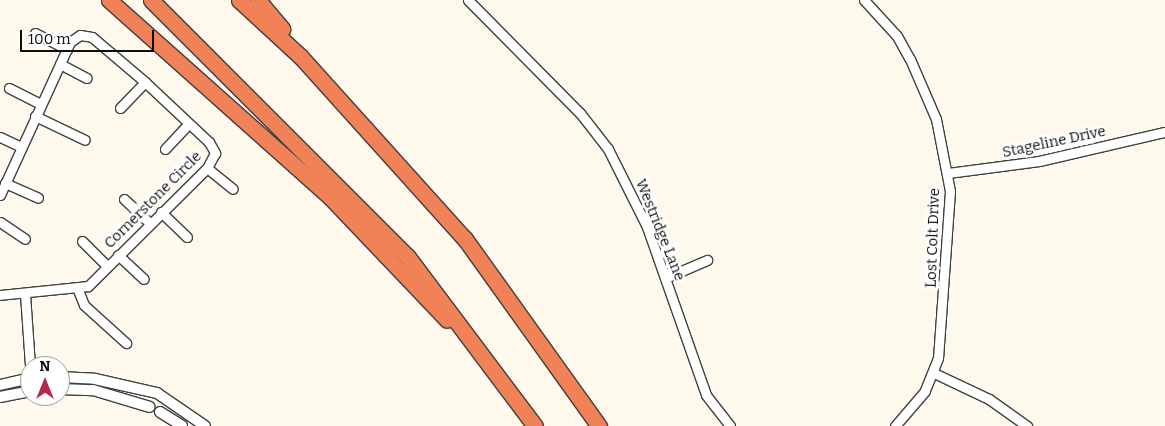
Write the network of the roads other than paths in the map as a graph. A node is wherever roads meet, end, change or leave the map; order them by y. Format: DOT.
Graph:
graph roads {
  1 [pos="109,0"];
  2 [pos="150,0"];
  3 [pos="239,0"];
  4 [pos="258,0"];
  5 [pos="468,0"];
  6 [pos="864,0"];
  7 [pos="35,33"];
  8 [pos="67,49"];
  9 [pos="301,57"];
  10 [pos="60,64"];
  11 [pos="86,78"];
  12 [pos="146,82"];
  13 [pos="9,88"];
  14 [pos="41,104"];
  15 [pos="120,108"];
  16 [pos="35,116"];
  17 [pos="188,124"];
  18 [pos="1165,132"];
  19 [pos="0,137"];
  20 [pos="85,140"];
  21 [pos="20,147"];
  22 [pos="165,149"];
  23 [pos="207,168"];
  24 [pos="948,173"];
  25 [pos="5,183"];
  26 [pos="234,189"];
  27 [pos="0,195"];
  28 [pos="38,198"];
  29 [pos="124,200"];
  30 [pos="161,212"];
  31 [pos="0,222"];
  32 [pos="150,223"];
  33 [pos="187,237"];
  34 [pos="25,239"];
  35 [pos="82,241"];
  36 [pos="118,254"];
  37 [pos="708,260"];
  38 [pos="107,266"];
  39 [pos="665,278"];
  40 [pos="144,279"];
  41 [pos="78,290"];
  42 [pos="24,294"];
  43 [pos="0,295"];
  44 [pos="126,343"];
  45 [pos="29,356"];
  46 [pos="934,373"];
  47 [pos="70,378"];
  48 [pos="95,379"];
  49 [pos="20,380"];
  50 [pos="0,385"];
  51 [pos="507,385"];
  52 [pos="70,389"];
  53 [pos="93,390"];
  54 [pos="20,393"];
  55 [pos="0,397"];
  56 [pos="182,426"];
  57 [pos="205,426"];
  58 [pos="535,426"];
  59 [pos="599,426"];
  60 [pos="730,426"];
  61 [pos="895,426"];
  62 [pos="1027,426"];
  1 -- 51 [label="highway"];
  2 -- 51 [label="highway"];
  3 -- 9 [label="highway"];
  4 -- 9 [label="highway"];
  5 -- 39 [label="street, Westridge Lane"];
  6 -- 24 [label="street, Lost Colt Drive"];
  7 -- 8 [label="street"];
  8 -- 10 [label="street"];
  8 -- 12 [label="street, Cornerstone Circle"];
  9 -- 59 [label="highway"];
  10 -- 11 [label="street"];
  10 -- 14 [label="street"];
  12 -- 15 [label="street"];
  12 -- 17 [label="street, Cornerstone Circle"];
  13 -- 14 [label="street"];
  14 -- 16 [label="street"];
  16 -- 20 [label="street"];
  16 -- 21 [label="street"];
  17 -- 22 [label="street"];
  17 -- 23 [label="street, Cornerstone Circle"];
  18 -- 24 [label="street, Stageline Drive"];
  19 -- 21 [label="street"];
  21 -- 25 [label="street"];
  23 -- 26 [label="street"];
  23 -- 30 [label="street, Cornerstone Circle"];
  24 -- 46 [label="street, Lost Colt Drive"];
  25 -- 27 [label="street"];
  25 -- 28 [label="street"];
  29 -- 32 [label="street"];
  30 -- 32 [label="street, Cornerstone Circle"];
  30 -- 33 [label="street"];
  31 -- 34 [label="street"];
  32 -- 36 [label="street, Cornerstone Circle"];
  35 -- 38 [label="street"];
  36 -- 38 [label="street, Cornerstone Circle"];
  36 -- 40 [label="street"];
  37 -- 39 [label="street"];
  38 -- 41 [label="street, Cornerstone Circle"];
  39 -- 60 [label="street, Westridge Lane"];
  41 -- 42 [label="street"];
  41 -- 44 [label="street"];
  42 -- 43 [label="street"];
  42 -- 45 [label="street"];
  46 -- 61 [label="street, Lost Colt Drive"];
  46 -- 62 [label="street"];
  47 -- 48 [label="street"];
  48 -- 53 [label="street"];
  48 -- 57 [label="street"];
  49 -- 50 [label="street"];
  51 -- 58 [label="highway"];
  52 -- 53 [label="street"];
  53 -- 56 [label="street"];
  54 -- 55 [label="street"];
}
